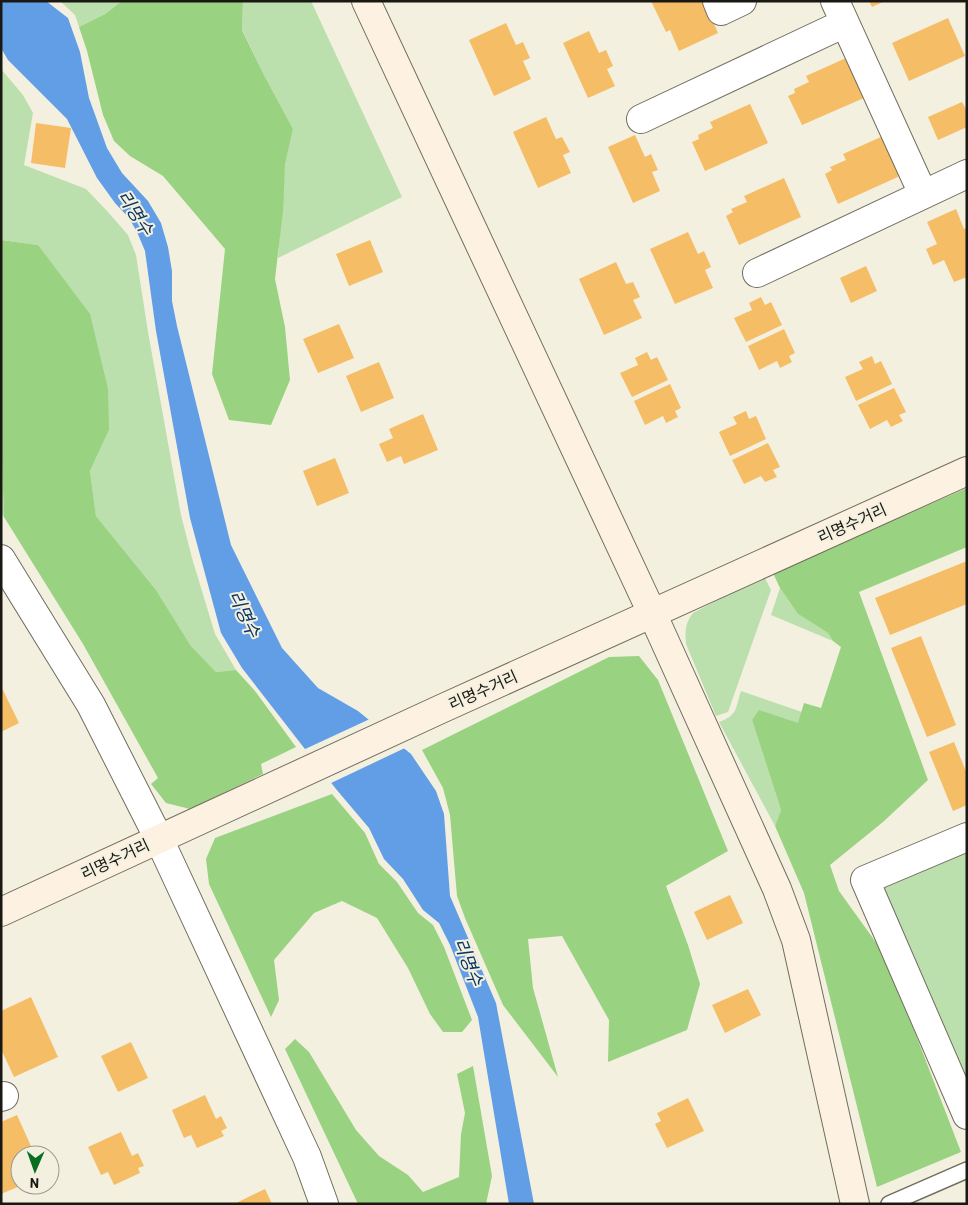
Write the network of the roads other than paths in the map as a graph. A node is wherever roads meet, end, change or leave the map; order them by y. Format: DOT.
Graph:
graph roads {
  1 [pos="717,1"];
  2 [pos="742,1"];
  3 [pos="371,3"];
  4 [pos="840,12"];
  5 [pos="641,119"];
  6 [pos="967,174"];
  7 [pos="923,194"];
  8 [pos="757,273"];
  9 [pos="967,471"];
  10 [pos="1,559"];
  11 [pos="652,613"];
  12 [pos="967,837"];
  13 [pos="159,839"];
  14 [pos="1,912"];
  15 [pos="967,1115"];
  16 [pos="967,1170"];
  17 [pos="324,1204"];
  18 [pos="855,1204"];
  19 [pos="888,1204"];
  1 -- 2 [label="street"];
  3 -- 11 [label="street"];
  4 -- 5 [label="street"];
  4 -- 7 [label="street"];
  6 -- 7 [label="street"];
  7 -- 8 [label="street"];
  9 -- 11 [label="street, 리명수거리"];
  10 -- 13 [label="street"];
  11 -- 13 [label="street, 리명수거리"];
  11 -- 18 [label="street"];
  12 -- 15 [label="street"];
  13 -- 14 [label="street, 리명수거리"];
  13 -- 17 [label="street"];
  16 -- 19 [label="lane"];
}
